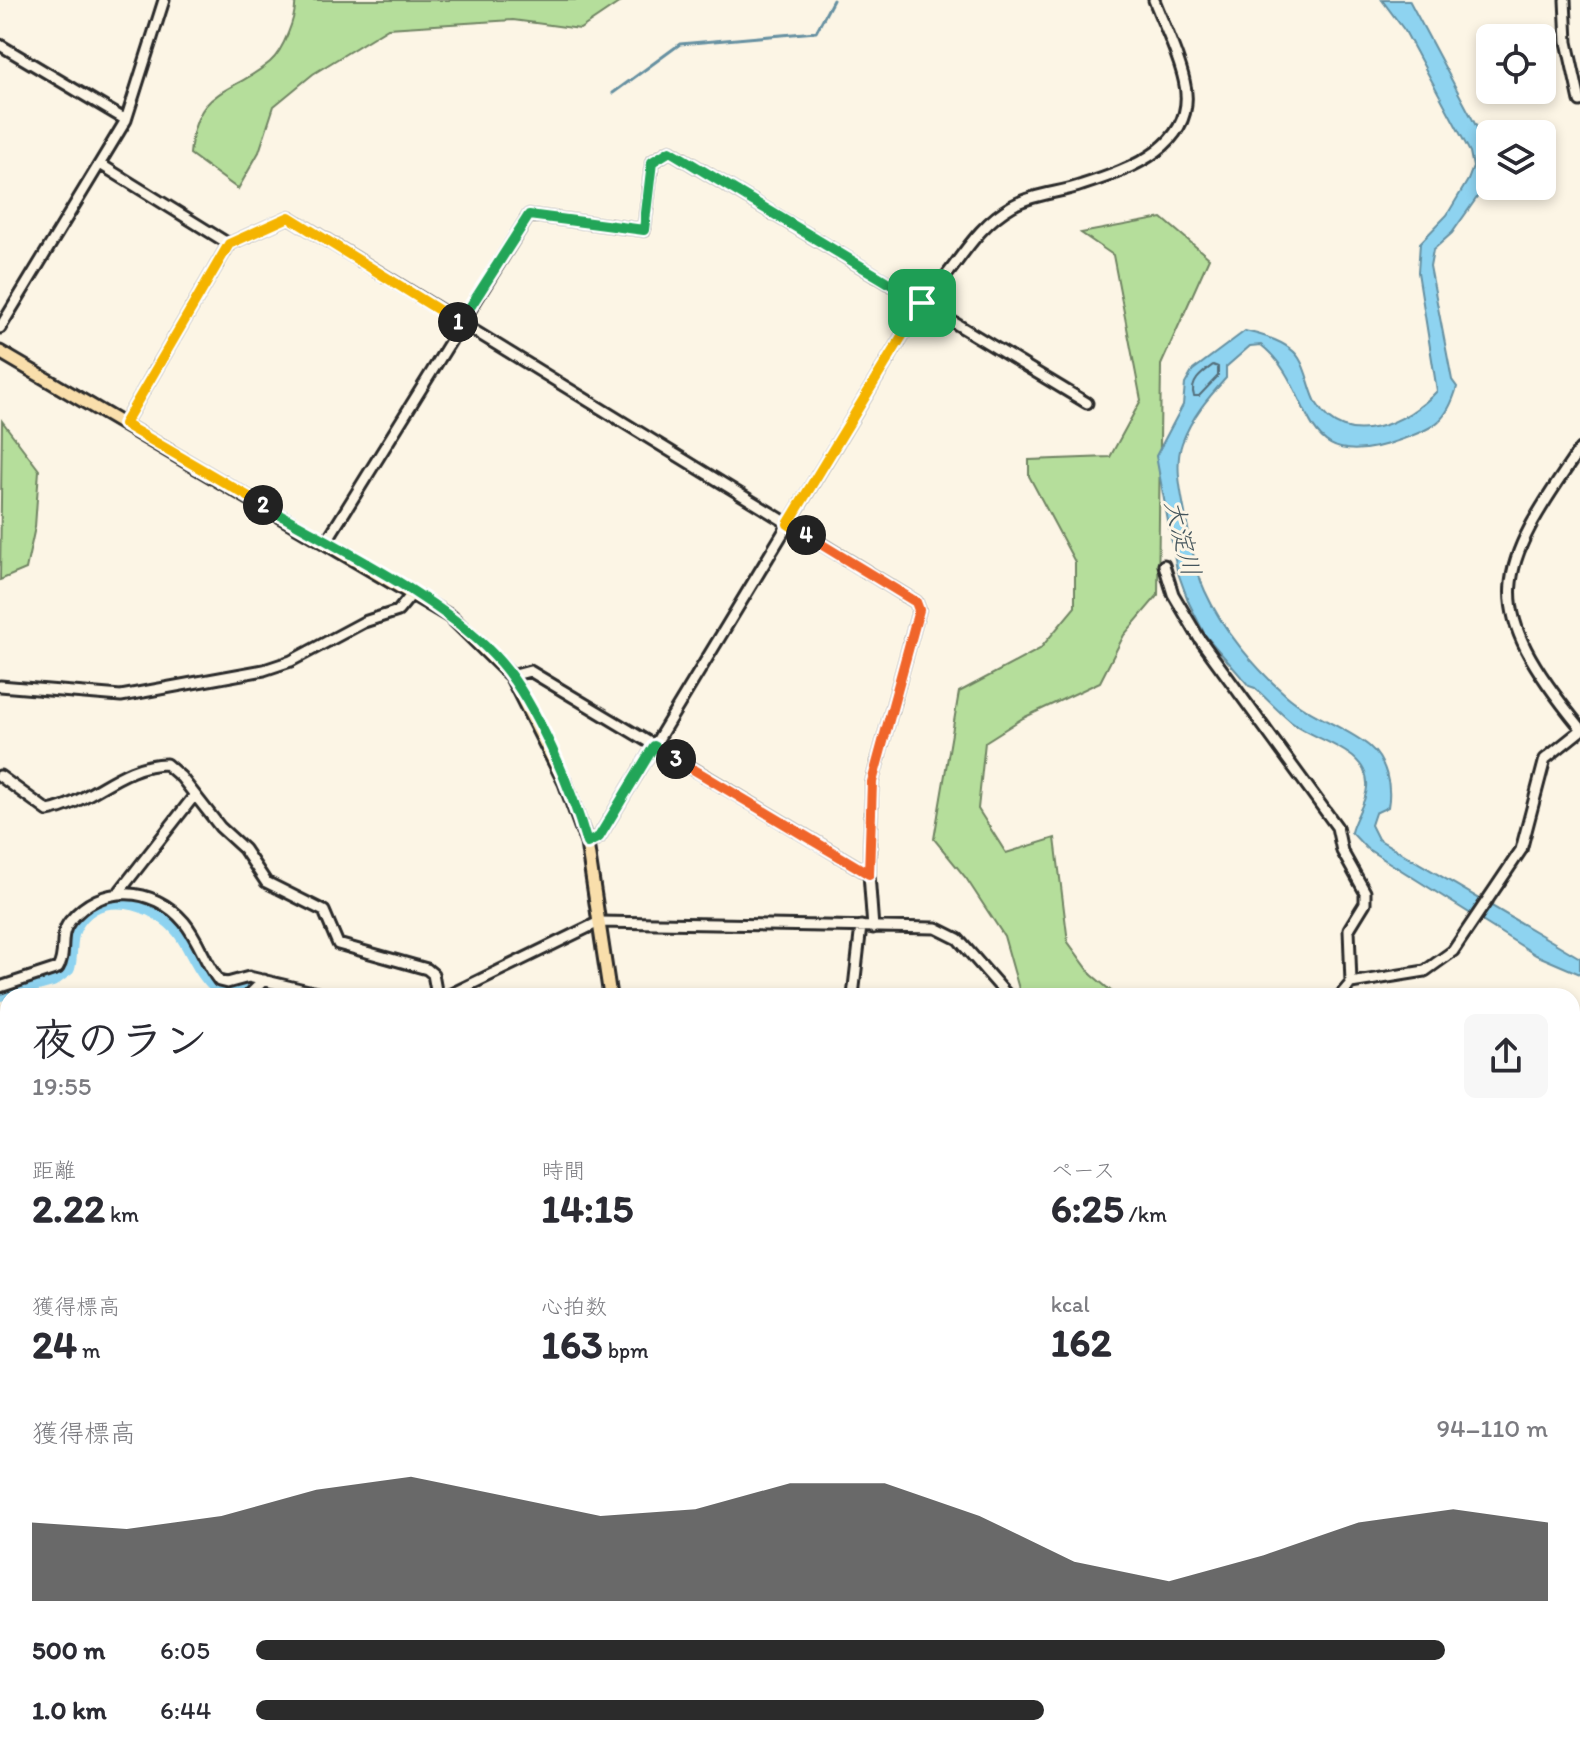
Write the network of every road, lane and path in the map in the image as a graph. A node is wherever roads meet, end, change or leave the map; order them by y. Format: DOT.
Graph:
graph roads {
  1 [pos="164,0"];
  2 [pos="1154,0"];
  3 [pos="1565,0"];
  4 [pos="0,45"];
  5 [pos="1580,101"];
  6 [pos="126,120"];
  7 [pos="100,164"];
  8 [pos="229,244"];
  9 [pos="922,303"];
  10 [pos="460,323"];
  11 [pos="0,328"];
  12 [pos="0,352"];
  13 [pos="1087,403"];
  14 [pos="124,424"];
  15 [pos="1580,449"];
  16 [pos="788,524"];
  17 [pos="326,542"];
  18 [pos="1164,565"];
  19 [pos="412,594"];
  20 [pos="511,676"];
  21 [pos="0,686"];
  22 [pos="1580,729"];
  23 [pos="654,746"];
  24 [pos="1,781"];
  25 [pos="194,796"];
  26 [pos="587,843"];
  27 [pos="869,874"];
  28 [pos="119,892"];
  29 [pos="599,922"];
  30 [pos="861,926"];
  31 [pos="873,928"];
  32 [pos="264,980"];
  33 [pos="1351,983"];
  34 [pos="0,987"];
  35 [pos="256,988"];
  36 [pos="297,988"];
  37 [pos="436,988"];
  38 [pos="463,988"];
  39 [pos="609,988"];
  40 [pos="854,988"];
  41 [pos="1001,988"];
  42 [pos="1347,988"];
  1 -- 6 [label="street"];
  2 -- 9 [label="street"];
  3 -- 5 [label="street"];
  4 -- 6 [label="street"];
  6 -- 7 [label="street"];
  7 -- 8 [label="street"];
  7 -- 11 [label="street"];
  8 -- 10 [label="street"];
  8 -- 14 [label="street"];
  9 -- 10 [label="street"];
  9 -- 13 [label="street"];
  9 -- 16 [label="street"];
  10 -- 16 [label="street"];
  10 -- 17 [label="street"];
  12 -- 14 [label="main road"];
  14 -- 17 [label="main road"];
  15 -- 22 [label="street"];
  16 -- 23 [label="street"];
  16 -- 27 [label="street"];
  17 -- 19 [label="main road"];
  18 -- 33 [label="street"];
  19 -- 20 [label="main road"];
  19 -- 21 [label="street"];
  20 -- 23 [label="street"];
  20 -- 26 [label="main road"];
  22 -- 33 [label="street"];
  23 -- 26 [label="street"];
  23 -- 27 [label="street"];
  24 -- 25 [label="street"];
  25 -- 28 [label="street"];
  25 -- 37 [label="street"];
  26 -- 29 [label="main road"];
  27 -- 31 [label="street"];
  28 -- 32 [label="street"];
  28 -- 34 [label="street"];
  29 -- 30 [label="street"];
  29 -- 38 [label="street"];
  29 -- 39 [label="main road"];
  30 -- 31 [label="street"];
  30 -- 40 [label="street"];
  31 -- 41 [label="street"];
  32 -- 35 [label="street"];
  32 -- 36 [label="street"];
  33 -- 42 [label="street"];
}
